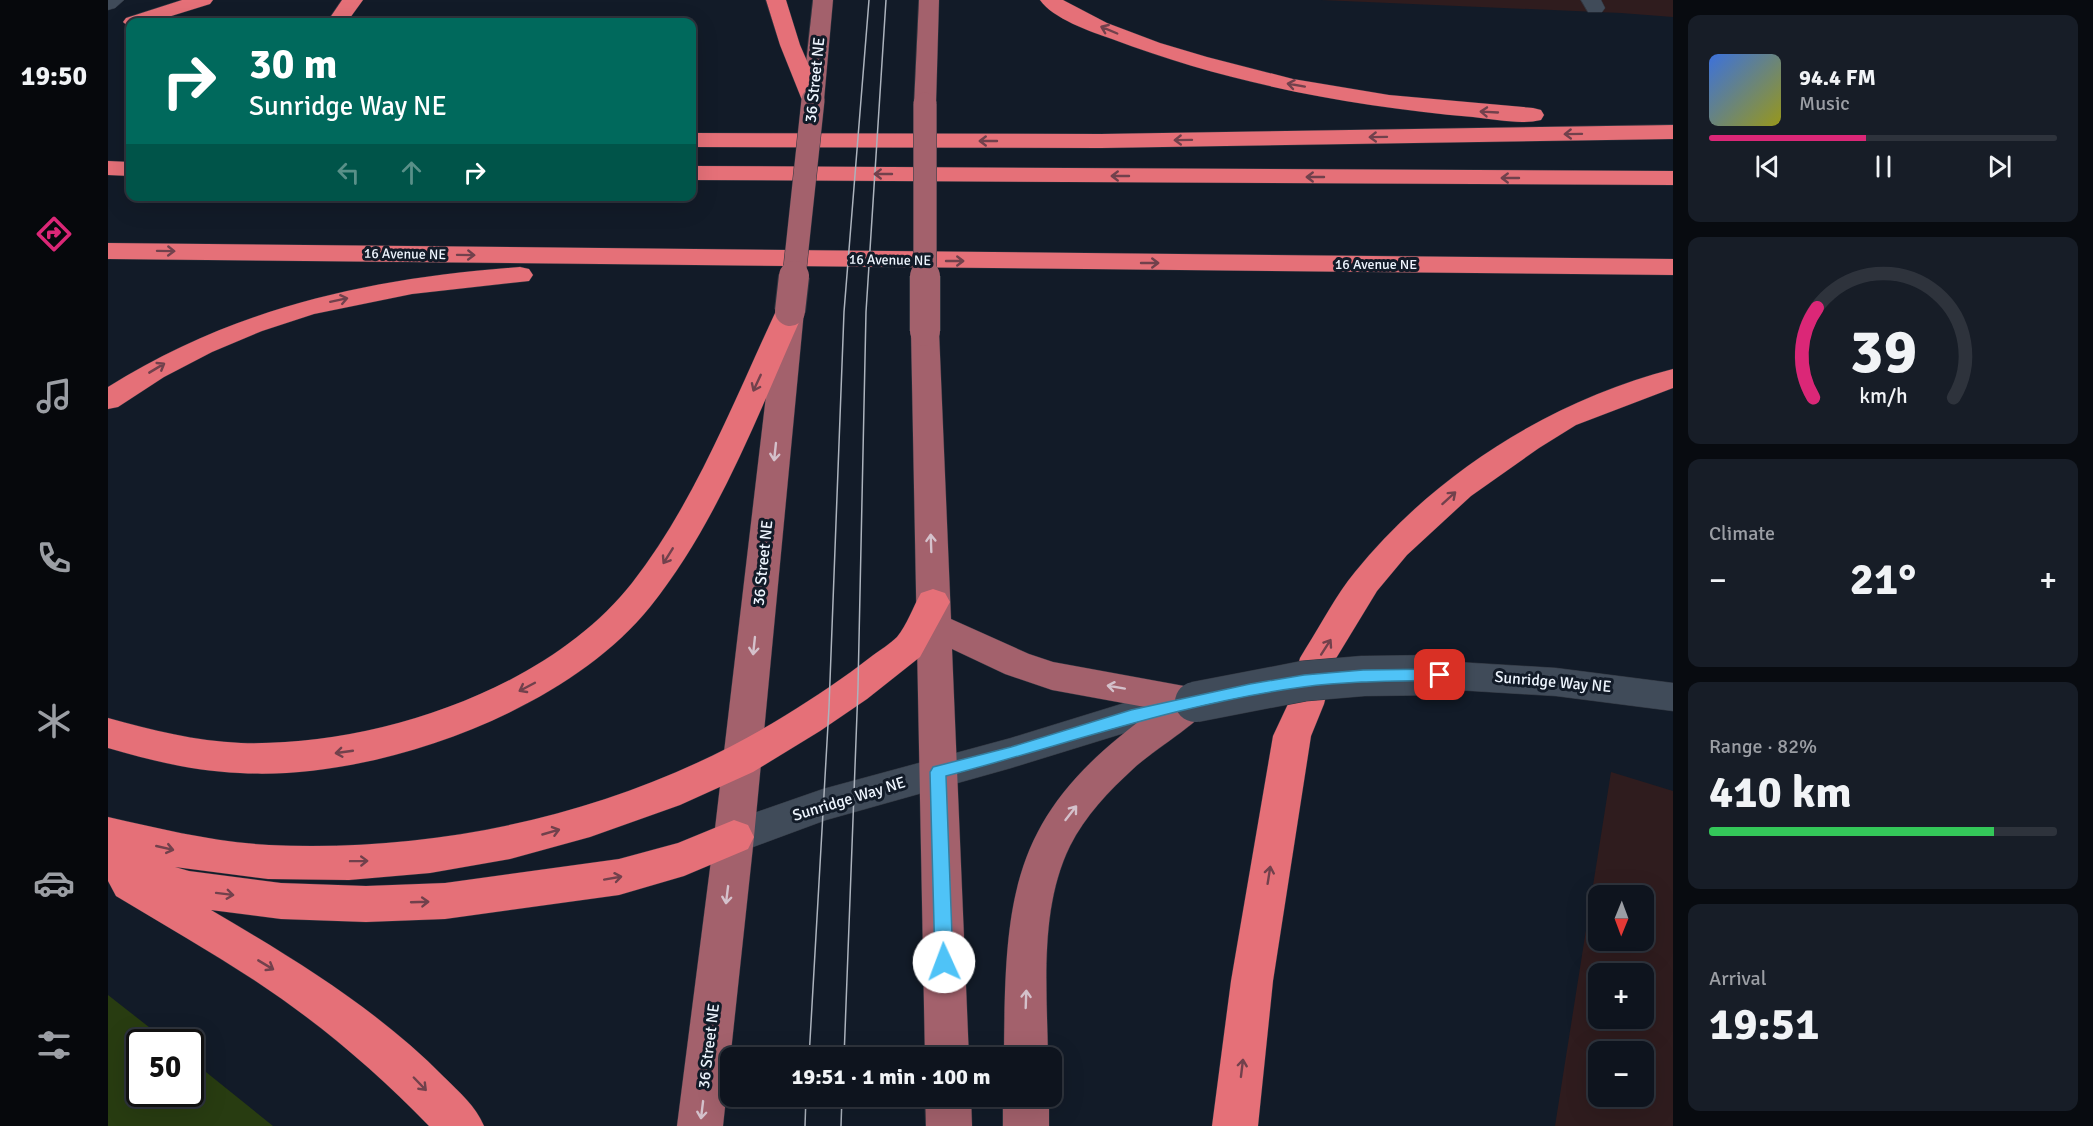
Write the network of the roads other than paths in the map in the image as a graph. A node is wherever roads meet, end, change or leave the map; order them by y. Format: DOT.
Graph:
graph roads {
  1 [pos="114,0"];
  2 [pos="203,0"];
  3 [pos="353,0"];
  4 [pos="776,0"];
  5 [pos="823,0"];
  6 [pos="929,0"];
  7 [pos="1050,0"];
  8 [pos="108,4"];
  9 [pos="146,18"];
  10 [pos="339,18"];
  11 [pos="813,100"];
  12 [pos="1673,122"];
  13 [pos="1673,132"];
  14 [pos="696,140"];
  15 [pos="108,168"];
  16 [pos="126,169"];
  17 [pos="696,173"];
  18 [pos="1673,178"];
  19 [pos="108,251"];
  20 [pos="894,260"];
  21 [pos="1673,267"];
  22 [pos="790,311"];
  23 [pos="1673,378"];
  24 [pos="108,400"];
  25 [pos="933,614"];
  26 [pos="1673,697"];
  27 [pos="1195,702"];
  28 [pos="108,733"];
  29 [pos="742,760"];
  30 [pos="938,772"];
  31 [pos="108,834"];
  32 [pos="734,837"];
  33 [pos="108,864"];
  34 [pos="108,870"];
  35 [pos="947,1047"];
  36 [pos="1026,1047"];
  37 [pos="948,1107"];
  38 [pos="1026,1107"];
  39 [pos="461,1126"];
  40 [pos="700,1126"];
  41 [pos="949,1126"];
  42 [pos="1026,1126"];
  43 [pos="1235,1126"];
  1 -- 8 [label="street"];
  2 -- 9 [label="highway"];
  3 -- 10 [label="highway"];
  4 -- 11 [label="highway"];
  5 -- 11 [label="main road, 36 Street NE"];
  25 -- 6 [label="main road, one-way, bridge"];
  12 -- 7 [label="highway, one-way"];
  11 -- 22 [label="main road, 36 Street NE, bridge"];
  13 -- 14 [label="highway, one-way"];
  15 -- 16 [label="highway"];
  18 -- 17 [label="highway, one-way"];
  19 -- 20 [label="highway, 16 Avenue NE, one-way"];
  20 -- 21 [label="highway, 16 Avenue NE, one-way"];
  24 -- 20 [label="highway, one-way"];
  22 -- 28 [label="highway, one-way"];
  22 -- 29 [label="main road, 36 Street NE, one-way"];
  43 -- 23 [label="highway, one-way"];
  27 -- 25 [label="main road, one-way"];
  25 -- 29 [label="highway"];
  25 -- 30 [label="main road"];
  26 -- 27 [label="street, Sunridge Way NE, bridge"];
  27 -- 30 [label="street, Sunridge Way NE"];
  36 -- 27 [label="main road, one-way"];
  31 -- 29 [label="highway, one-way"];
  29 -- 32 [label="main road, 36 Street NE"];
  30 -- 32 [label="street, Sunridge Way NE"];
  30 -- 35 [label="main road"];
  33 -- 32 [label="highway, one-way"];
  32 -- 40 [label="main road, 36 Street NE, one-way"];
  34 -- 39 [label="highway, one-way"];
  37 -- 41 [label="main road"];
  38 -- 42 [label="main road"];
}
